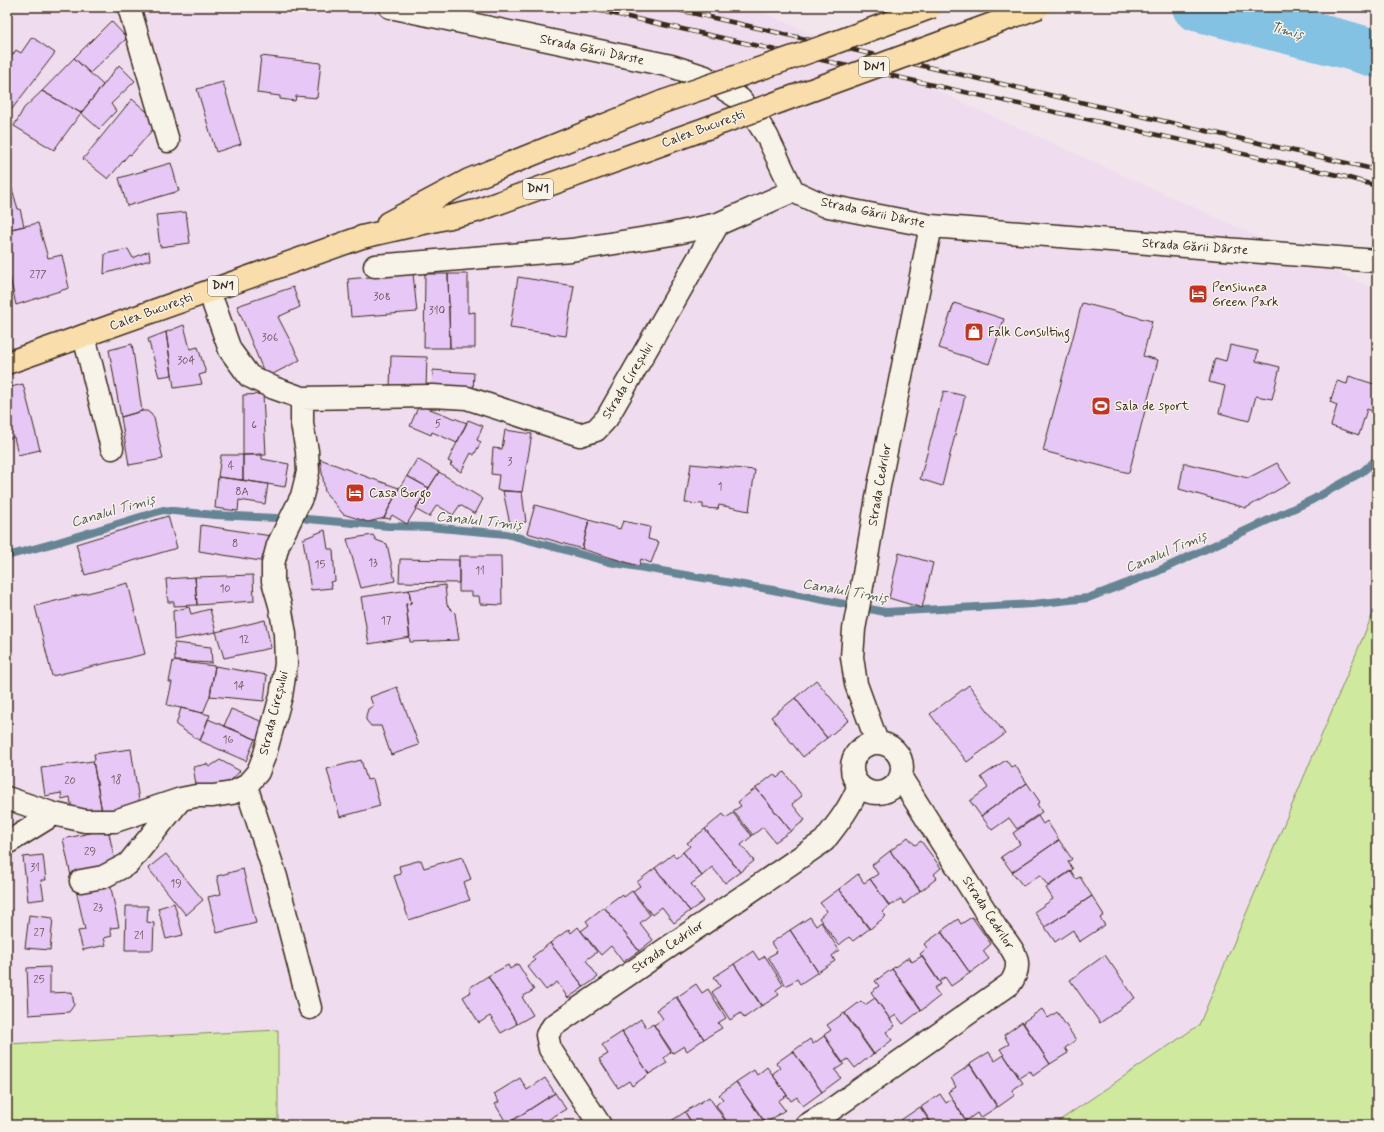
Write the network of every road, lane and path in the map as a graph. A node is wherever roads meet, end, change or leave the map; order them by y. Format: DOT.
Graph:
graph roads {
  1 [pos="129,7"];
  2 [pos="390,7"];
  3 [pos="932,7"];
  4 [pos="1039,7"];
  5 [pos="168,141"];
  6 [pos="794,191"];
  7 [pos="718,224"];
  8 [pos="931,226"];
  9 [pos="362,237"];
  10 [pos="1377,261"];
  11 [pos="375,266"];
  12 [pos="214,305"];
  13 [pos="84,336"];
  14 [pos="7,363"];
  15 [pos="302,398"];
  16 [pos="112,448"];
  17 [pos="877,742"];
  18 [pos="901,778"];
  19 [pos="246,786"];
  20 [pos="859,786"];
  21 [pos="7,798"];
  22 [pos="181,799"];
  23 [pos="54,814"];
  24 [pos="7,843"];
  25 [pos="81,881"];
  26 [pos="310,1008"];
  27 [pos="600,1125"];
  28 [pos="807,1125"];
  1 -- 5 [label="street"];
  2 -- 6 [label="street, Strada Gării Dârste"];
  3 -- 9 [label="main road, Calea București / DN1, bridge"];
  4 -- 9 [label="main road, Calea București / DN1, bridge"];
  6 -- 7 [label="street"];
  6 -- 8 [label="street, Strada Gării Dârste"];
  7 -- 11 [label="street"];
  7 -- 15 [label="street, Strada Cireșului"];
  8 -- 10 [label="street, Strada Gării Dârste"];
  8 -- 17 [label="street, Strada Cedrilor"];
  9 -- 13 [label="main road, Calea București / DN1"];
  12 -- 15 [label="street, Strada Cireșului"];
  13 -- 14 [label="main road, Calea București / DN1"];
  13 -- 16 [label="street"];
  15 -- 19 [label="street, Strada Cireșului"];
  17 -- 18 [label="street"];
  17 -- 20 [label="street"];
  18 -- 20 [label="street"];
  18 -- 28 [label="street, Strada Cedrilor"];
  19 -- 22 [label="street, Strada Cireșului"];
  19 -- 26 [label="street"];
  20 -- 27 [label="street, Strada Cedrilor"];
  21 -- 23 [label="street, Strada Cireșului"];
  22 -- 23 [label="street, Strada Cireșului"];
  22 -- 25 [label="street"];
  23 -- 24 [label="street"];
}
